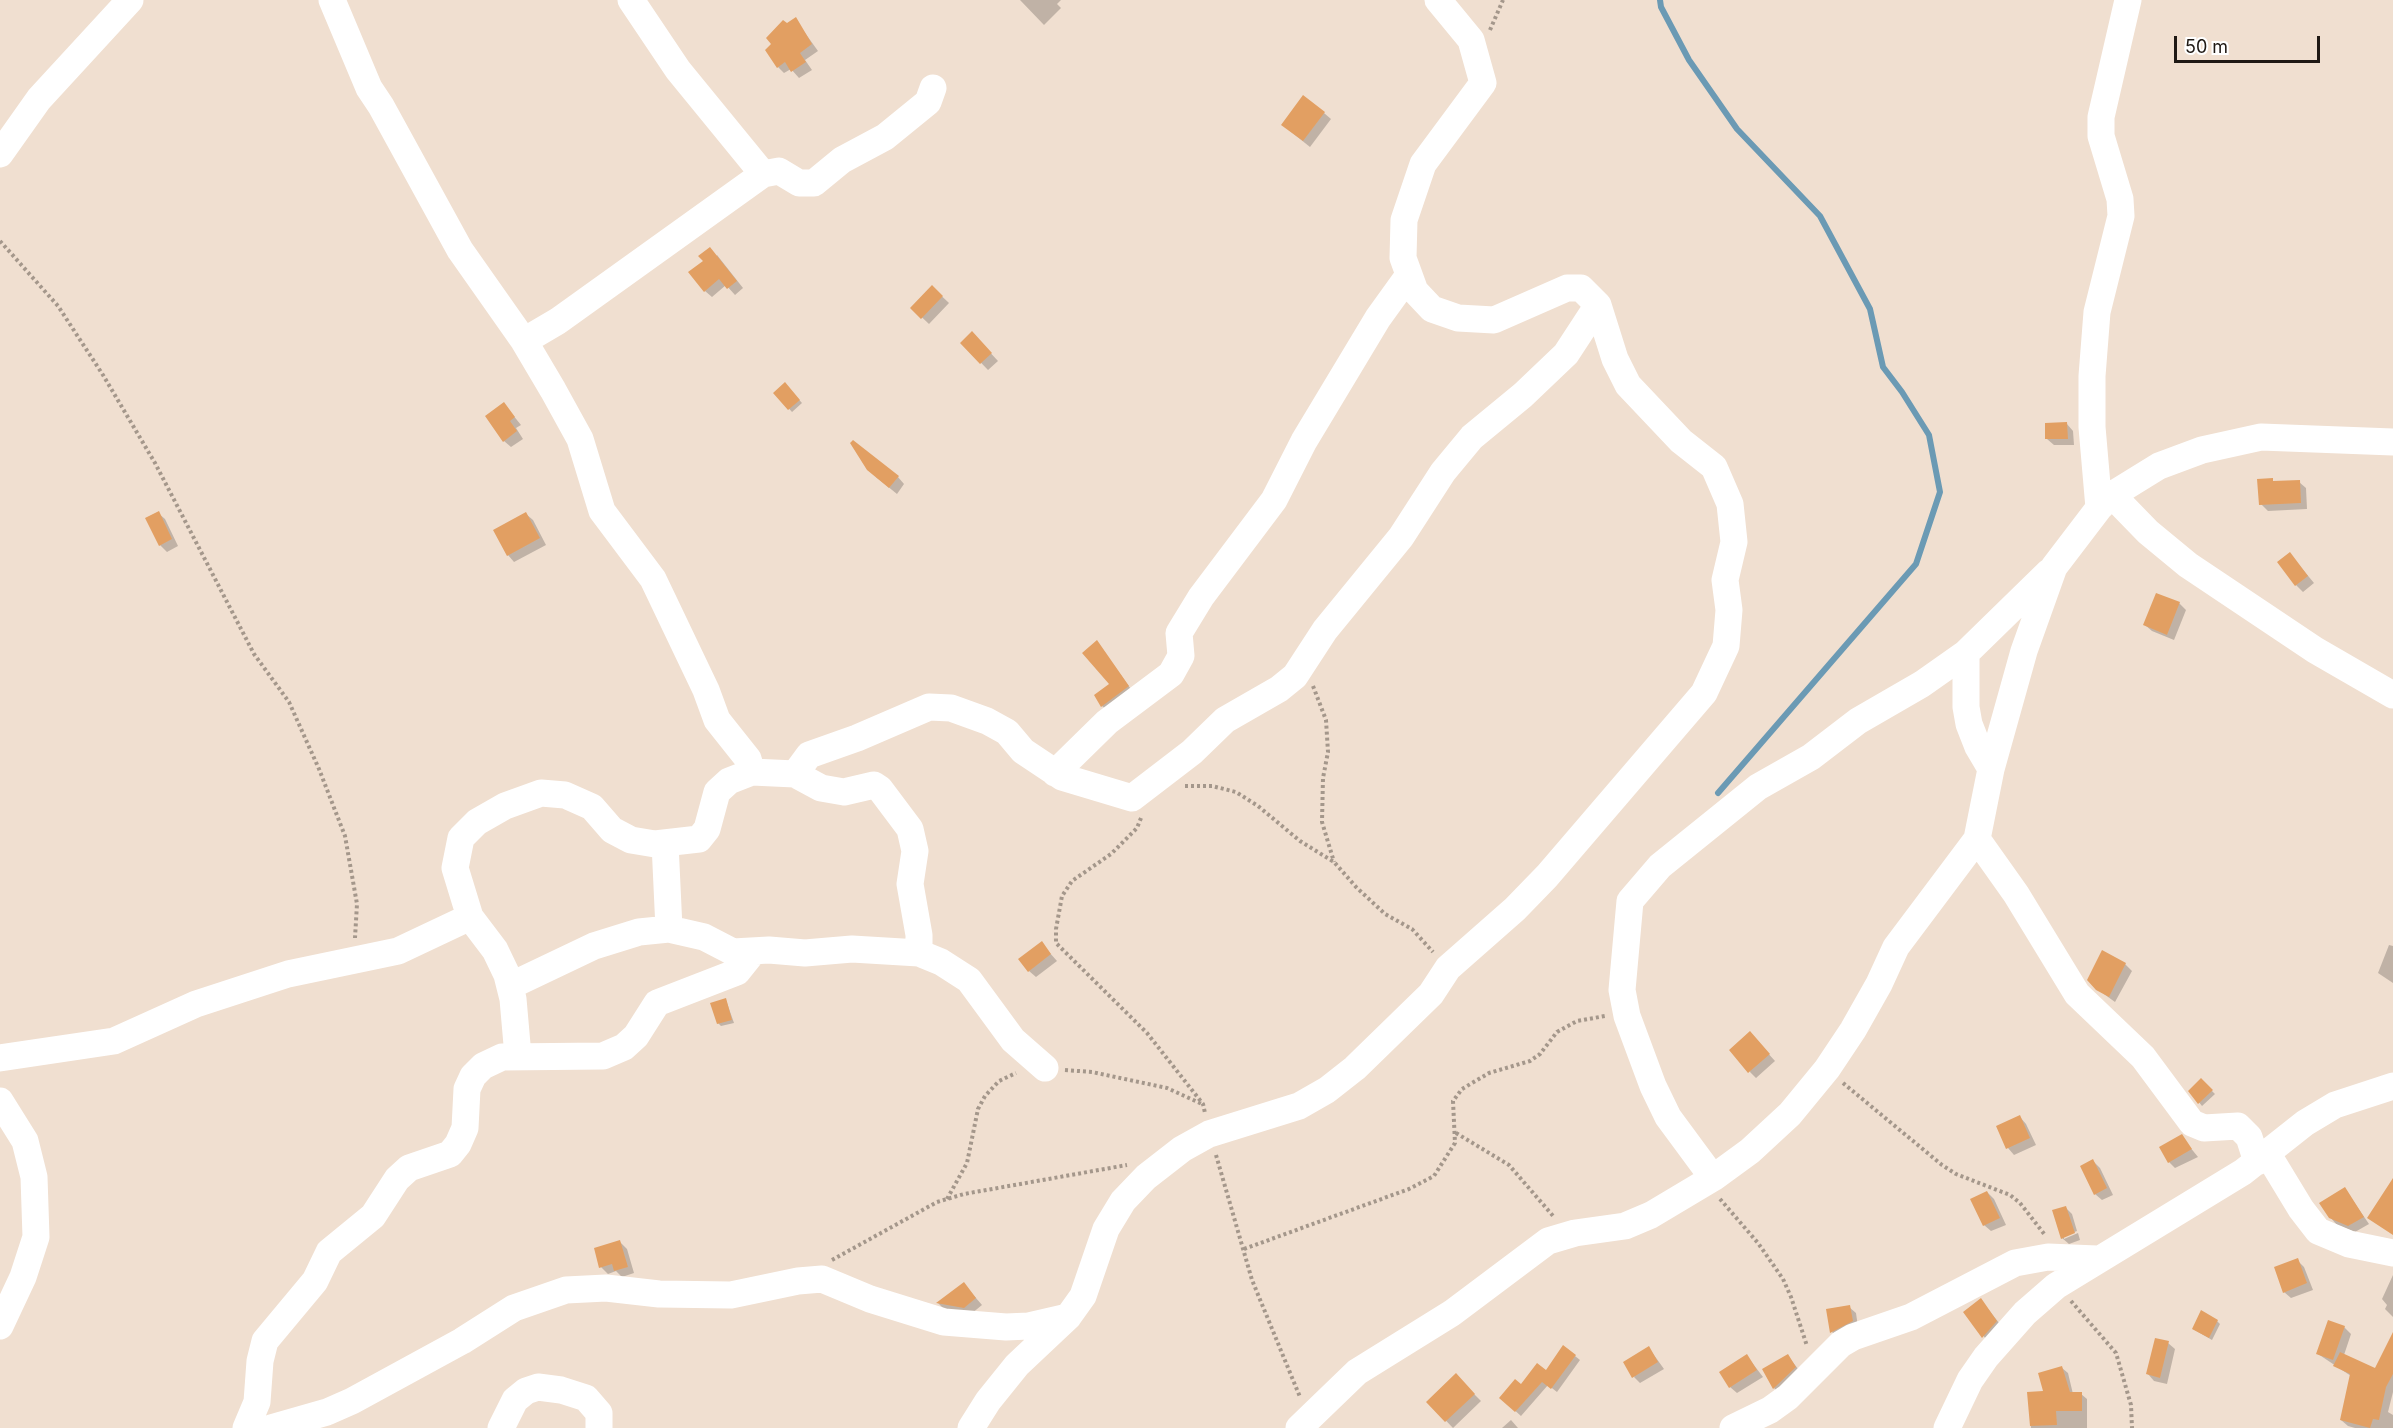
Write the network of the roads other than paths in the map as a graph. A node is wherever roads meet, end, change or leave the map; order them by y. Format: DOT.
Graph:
graph roads {
  1 [pos="332,0"];
  2 [pos="631,0"];
  3 [pos="1438,0"];
  4 [pos="2128,0"];
  5 [pos="126,2"];
  6 [pos="933,88"];
  7 [pos="0,154"];
  8 [pos="763,174"];
  9 [pos="1409,275"];
  10 [pos="1598,305"];
  11 [pos="524,341"];
  12 [pos="2393,442"];
  13 [pos="2106,502"];
  14 [pos="2054,567"];
  15 [pos="1966,653"];
  16 [pos="2393,695"];
  17 [pos="1991,769"];
  18 [pos="752,772"];
  19 [pos="1055,773"];
  20 [pos="795,774"];
  21 [pos="1977,840"];
  22 [pos="665,843"];
  23 [pos="470,917"];
  24 [pos="669,929"];
  25 [pos="753,952"];
  26 [pos="919,953"];
  27 [pos="510,986"];
  28 [pos="518,1056"];
  29 [pos="0,1058"];
  30 [pos="1045,1068"];
  31 [pos="2393,1086"];
  32 [pos="0,1101"];
  33 [pos="2262,1158"];
  34 [pos="1710,1181"];
  35 [pos="2393,1253"];
  36 [pos="2097,1259"];
  37 [pos="1068,1317"];
  38 [pos="0,1326"];
  39 [pos="1304,1423"];
  40 [pos="246,1428"];
  41 [pos="271,1428"];
  42 [pos="501,1428"];
  43 [pos="599,1428"];
  44 [pos="971,1428"];
  45 [pos="1733,1428"];
  46 [pos="1947,1428"];
  1 -- 11 [label="street"];
  2 -- 8 [label="street"];
  3 -- 9 [label="street"];
  4 -- 13 [label="street"];
  5 -- 7 [label="street"];
  6 -- 8 [label="street"];
  8 -- 11 [label="street"];
  9 -- 10 [label="street"];
  9 -- 19 [label="street"];
  10 -- 19 [label="street"];
  10 -- 37 [label="street"];
  11 -- 18 [label="street"];
  12 -- 13 [label="street"];
  13 -- 14 [label="street"];
  13 -- 16 [label="street"];
  14 -- 15 [label="street"];
  14 -- 17 [label="street"];
  15 -- 17 [label="street"];
  15 -- 34 [label="street"];
  17 -- 21 [label="street"];
  18 -- 20 [label="street"];
  18 -- 22 [label="street"];
  19 -- 20 [label="street"];
  20 -- 26 [label="street"];
  21 -- 33 [label="street"];
  21 -- 34 [label="street"];
  22 -- 23 [label="street"];
  22 -- 24 [label="street"];
  23 -- 27 [label="street"];
  23 -- 29 [label="street"];
  24 -- 25 [label="street"];
  24 -- 27 [label="street"];
  25 -- 26 [label="street"];
  25 -- 28 [label="street"];
  26 -- 30 [label="street"];
  27 -- 28 [label="street"];
  28 -- 40 [label="street"];
  31 -- 33 [label="street"];
  32 -- 38 [label="street"];
  33 -- 35 [label="street"];
  33 -- 36 [label="street"];
  34 -- 39 [label="street"];
  36 -- 45 [label="street"];
  36 -- 46 [label="street"];
  37 -- 41 [label="street"];
  37 -- 44 [label="street"];
  42 -- 43 [label="street"];
}
